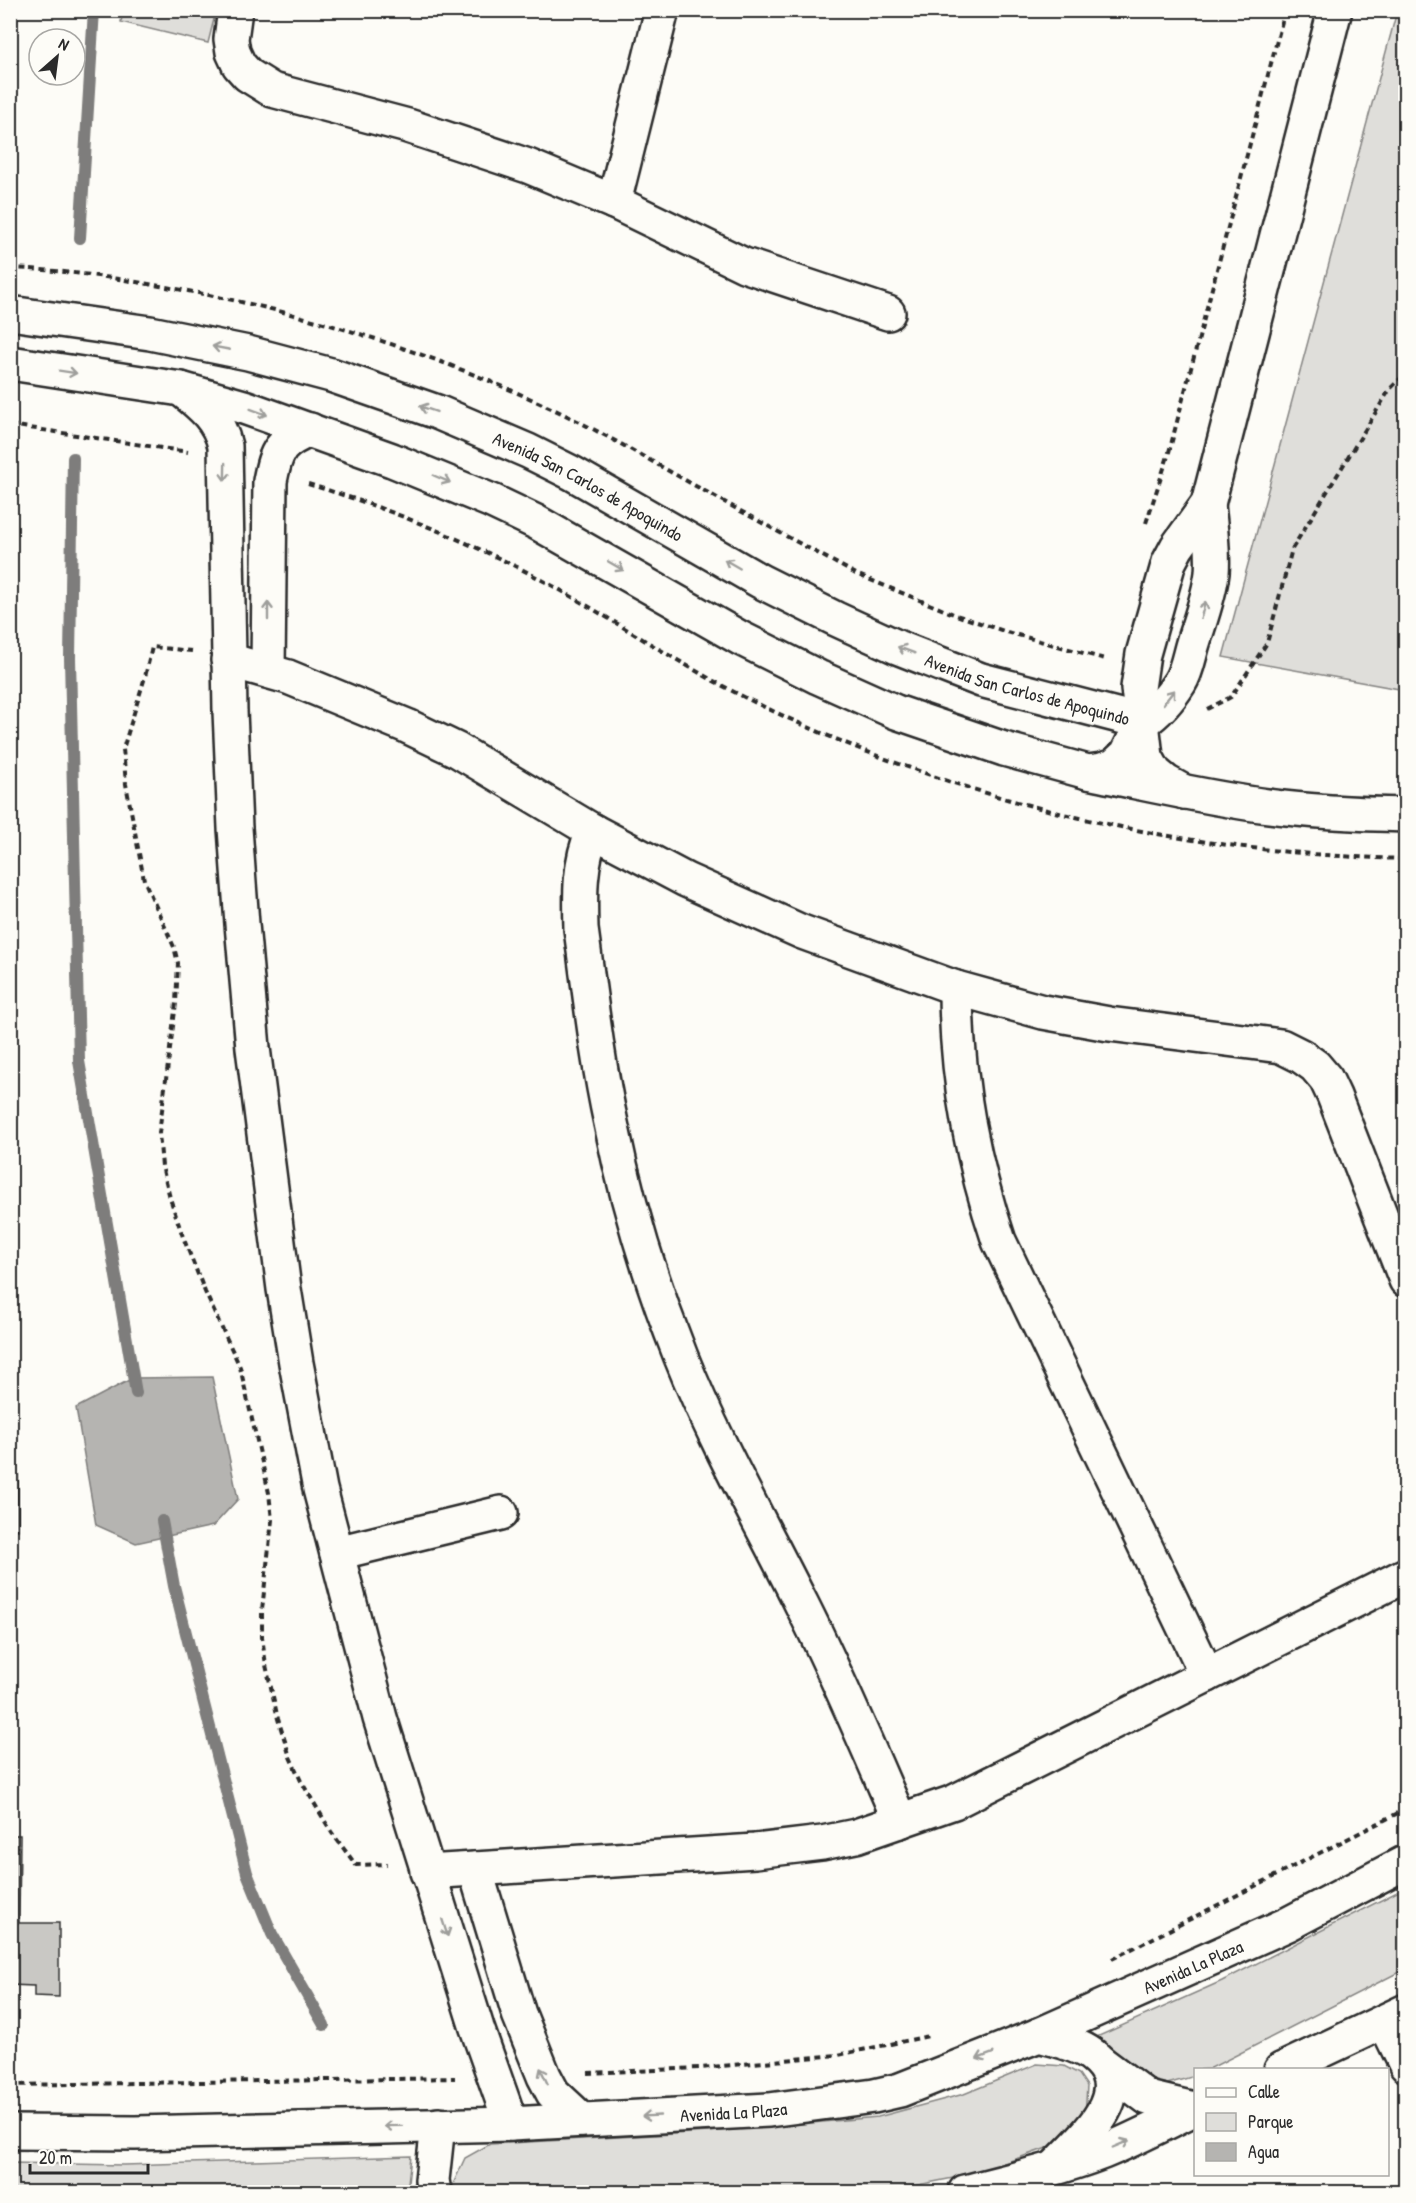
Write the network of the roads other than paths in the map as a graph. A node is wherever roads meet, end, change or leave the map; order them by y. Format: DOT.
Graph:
graph roads {
  1 [pos="235,10"];
  2 [pos="662,10"];
  3 [pos="1335,10"];
  4 [pos="614,202"];
  5 [pos="10,313"];
  6 [pos="888,313"];
  7 [pos="10,363"];
  8 [pos="181,389"];
  9 [pos="310,430"];
  10 [pos="1208,504"];
  11 [pos="228,660"];
  12 [pos="268,670"];
  13 [pos="1143,722"];
  14 [pos="1088,772"];
  15 [pos="1184,792"];
  16 [pos="1406,815"];
  17 [pos="593,831"];
  18 [pos="956,988"];
  19 [pos="1406,1280"];
  20 [pos="501,1513"];
  21 [pos="337,1553"];
  22 [pos="1406,1575"];
  23 [pos="1207,1675"];
  24 [pos="900,1821"];
  25 [pos="1406,1862"];
  26 [pos="474,1869"];
  27 [pos="427,1872"];
  28 [pos="1395,2017"];
  29 [pos="1039,2035"];
  30 [pos="1101,2063"];
  31 [pos="1406,2065"];
  32 [pos="1285,2068"];
  33 [pos="1194,2108"];
  34 [pos="1194,2109"];
  35 [pos="582,2120"];
  36 [pos="512,2124"];
  37 [pos="438,2125"];
  38 [pos="10,2132"];
  39 [pos="1054,2168"];
  40 [pos="434,2193"];
  41 [pos="965,2193"];
  1 -- 4 [label="street"];
  2 -- 4 [label="street"];
  3 -- 10 [label="street"];
  4 -- 6 [label="street"];
  13 -- 5 [label="street, Avenida San Carlos de Apoquindo, one-way"];
  7 -- 8 [label="street, Avenida San Carlos de Apoquindo, one-way"];
  8 -- 9 [label="street, Avenida San Carlos de Apoquindo, one-way"];
  8 -- 11 [label="street, one-way"];
  12 -- 9 [label="street, one-way"];
  9 -- 14 [label="street, Avenida San Carlos de Apoquindo, one-way"];
  10 -- 13 [label="street"];
  13 -- 10 [label="street, one-way"];
  11 -- 12 [label="street"];
  11 -- 21 [label="street"];
  12 -- 17 [label="street"];
  13 -- 14 [label="street, Avenida San Carlos de Apoquindo"];
  13 -- 15 [label="street, Avenida San Carlos de Apoquindo"];
  14 -- 15 [label="street, Avenida San Carlos de Apoquindo"];
  15 -- 16 [label="street, Avenida San Carlos de Apoquindo"];
  17 -- 18 [label="street"];
  17 -- 24 [label="street"];
  18 -- 19 [label="street"];
  18 -- 23 [label="street"];
  20 -- 21 [label="street"];
  21 -- 27 [label="street"];
  22 -- 23 [label="street"];
  23 -- 24 [label="street"];
  24 -- 26 [label="street"];
  25 -- 29 [label="street, Avenida La Plaza"];
  26 -- 27 [label="street"];
  26 -- 35 [label="street"];
  27 -- 36 [label="street, one-way"];
  28 -- 31 [label="street"];
  28 -- 32 [label="street"];
  29 -- 30 [label="street"];
  29 -- 35 [label="street, Avenida La Plaza, one-way"];
  30 -- 33 [label="street"];
  30 -- 39 [label="street"];
  39 -- 34 [label="street, one-way"];
  35 -- 36 [label="street, Avenida La Plaza"];
  36 -- 37 [label="street, Avenida La Plaza"];
  37 -- 38 [label="street, Avenida La Plaza, one-way"];
  37 -- 40 [label="street"];
  39 -- 41 [label="street"];
}
